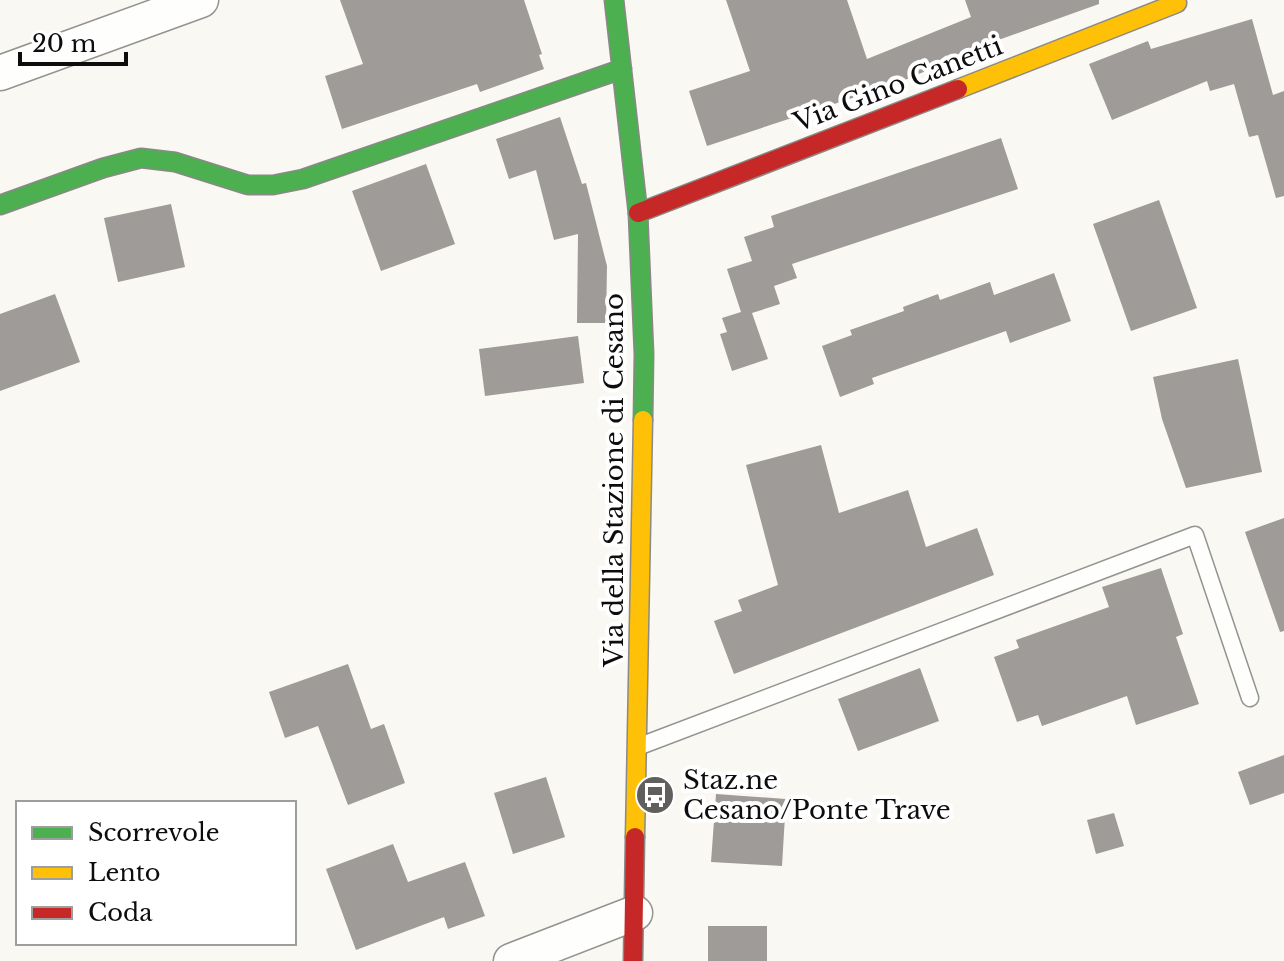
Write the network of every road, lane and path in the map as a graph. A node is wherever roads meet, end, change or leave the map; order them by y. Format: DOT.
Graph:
graph roads {
  1 [pos="201,0"];
  2 [pos="614,0"];
  3 [pos="1177,3"];
  4 [pos="622,69"];
  5 [pos="0,73"];
  6 [pos="0,205"];
  7 [pos="638,213"];
  8 [pos="1250,698"];
  9 [pos="638,746"];
  10 [pos="635,913"];
  11 [pos="511,961"];
  12 [pos="633,961"];
  1 -- 5 [label="street"];
  2 -- 4 [label="street, Via della Stazione di Cesano"];
  3 -- 7 [label="street, Via Gino Canetti"];
  4 -- 6 [label="street"];
  4 -- 7 [label="street, Via della Stazione di Cesano"];
  7 -- 9 [label="street, Via della Stazione di Cesano"];
  8 -- 9 [label="lane"];
  9 -- 10 [label="street, Via della Stazione di Cesano"];
  10 -- 11 [label="street"];
  10 -- 12 [label="street, Via della Stazione di Cesano"];
}
